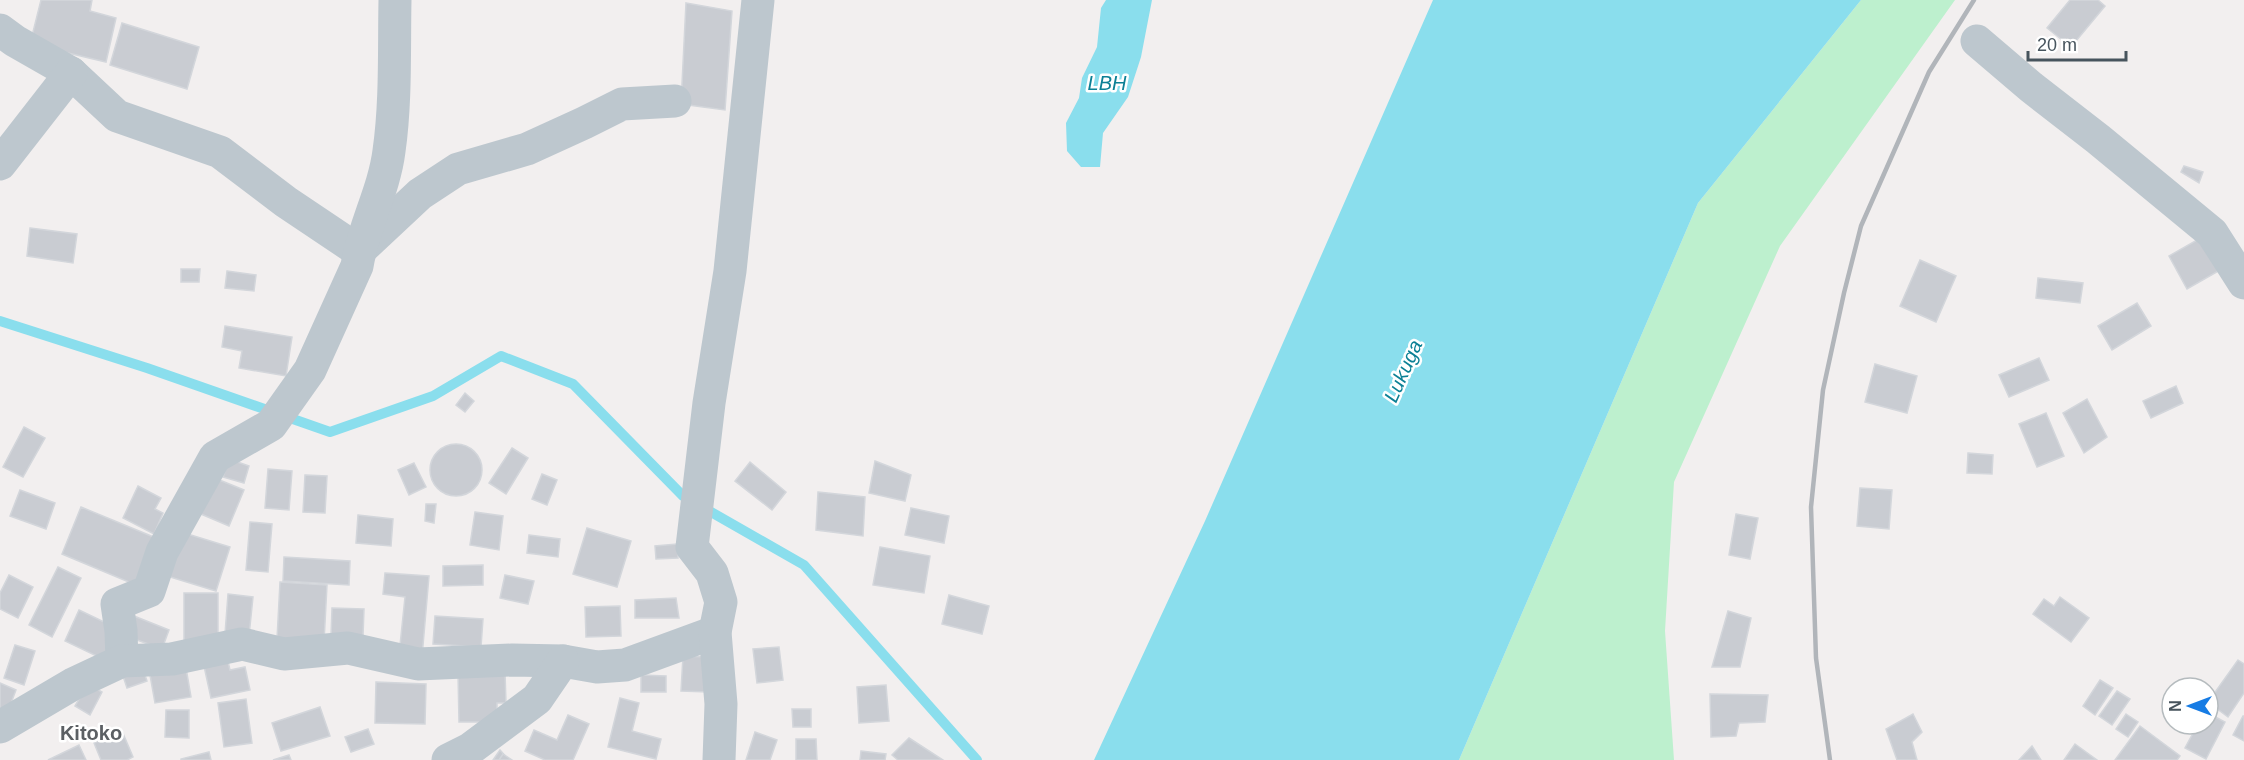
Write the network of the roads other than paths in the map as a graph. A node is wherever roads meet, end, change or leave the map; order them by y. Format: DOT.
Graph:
graph roads {
  1 [pos="395,0"];
  2 [pos="758,0"];
  3 [pos="0,30"];
  4 [pos="1977,41"];
  5 [pos="71,73"];
  6 [pos="675,100"];
  7 [pos="0,164"];
  8 [pos="360,251"];
  9 [pos="2244,283"];
  10 [pos="715,632"];
  11 [pos="122,661"];
  12 [pos="563,661"];
  13 [pos="0,727"];
  14 [pos="448,760"];
  15 [pos="719,760"];
  1 -- 8 [label="street"];
  2 -- 10 [label="street"];
  3 -- 5 [label="street"];
  4 -- 9 [label="street"];
  5 -- 7 [label="street"];
  5 -- 8 [label="street"];
  6 -- 8 [label="street"];
  8 -- 11 [label="street"];
  10 -- 12 [label="street"];
  10 -- 15 [label="street"];
  11 -- 12 [label="street"];
  11 -- 13 [label="street"];
  12 -- 14 [label="street"];
}
